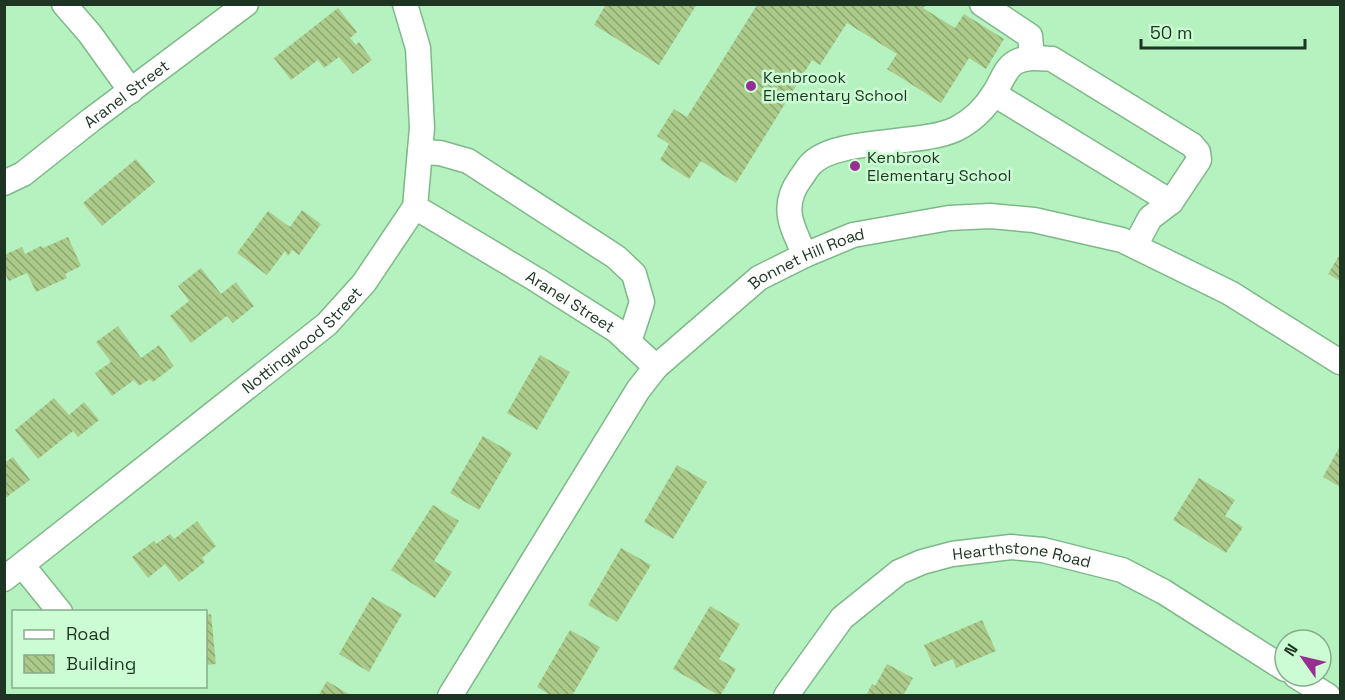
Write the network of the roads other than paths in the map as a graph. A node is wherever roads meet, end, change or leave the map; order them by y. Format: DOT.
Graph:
graph roads {
  1 [pos="64,4"];
  2 [pos="246,4"];
  3 [pos="405,4"];
  4 [pos="982,4"];
  5 [pos="1032,57"];
  6 [pos="130,91"];
  7 [pos="994,94"];
  8 [pos="420,152"];
  9 [pos="4,183"];
  10 [pos="1171,202"];
  11 [pos="415,207"];
  12 [pos="1135,246"];
  13 [pos="805,255"];
  14 [pos="629,342"];
  15 [pos="1341,362"];
  16 [pos="656,367"];
  17 [pos="13,572"];
  18 [pos="58,610"];
  19 [pos="1273,661"];
  20 [pos="1315,688"];
  21 [pos="450,696"];
  22 [pos="786,696"];
  23 [pos="1328,696"];
  1 -- 6 [label="street"];
  2 -- 6 [label="street, Aranel Street"];
  3 -- 8 [label="street, Nottingwood Street"];
  4 -- 5 [label="street"];
  5 -- 7 [label="street"];
  5 -- 10 [label="street"];
  6 -- 9 [label="street, Aranel Street"];
  7 -- 10 [label="street"];
  7 -- 13 [label="street"];
  8 -- 11 [label="street, Nottingwood Street"];
  8 -- 14 [label="street"];
  10 -- 12 [label="street"];
  11 -- 14 [label="street, Aranel Street"];
  11 -- 17 [label="street, Nottingwood Street"];
  12 -- 13 [label="street, Bonnet Hill Road"];
  12 -- 15 [label="street, Bonnet Hill Road"];
  13 -- 16 [label="street, Bonnet Hill Road"];
  14 -- 16 [label="street, Aranel Street"];
  16 -- 21 [label="street, Bonnet Hill Road"];
  17 -- 18 [label="street"];
  19 -- 22 [label="street, Hearthstone Road"];
  20 -- 23 [label="street"];
}
